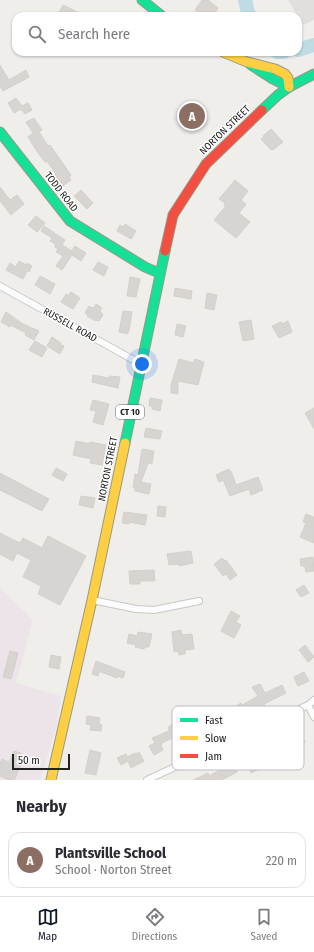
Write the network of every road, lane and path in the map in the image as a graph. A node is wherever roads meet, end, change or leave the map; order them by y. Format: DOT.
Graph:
graph roads {
  1 [pos="142,0"];
  2 [pos="157,12"];
  3 [pos="233,56"];
  4 [pos="314,74"];
  5 [pos="289,87"];
  6 [pos="0,132"];
  7 [pos="159,273"];
  8 [pos="0,286"];
  9 [pos="141,364"];
  10 [pos="92,600"];
  11 [pos="199,601"];
  12 [pos="314,700"];
  13 [pos="308,705"];
  14 [pos="304,707"];
  15 [pos="314,717"];
  16 [pos="172,768"];
  17 [pos="51,780"];
  18 [pos="147,780"];
  1 -- 2 [label="main road"];
  3 -- 5 [label="main road"];
  4 -- 5 [label="main road, CT 10"];
  5 -- 7 [label="main road, NORTON STREET / CT 10"];
  6 -- 7 [label="main road, TODD ROAD"];
  7 -- 9 [label="main road, NORTON STREET / CT 10"];
  8 -- 9 [label="street, RUSSELL ROAD"];
  9 -- 10 [label="main road, NORTON STREET / CT 10"];
  10 -- 11 [label="street"];
  10 -- 17 [label="main road, NORTON STREET / CT 10"];
  12 -- 13 [label="street"];
  13 -- 14 [label="street"];
  13 -- 15 [label="street"];
  16 -- 18 [label="street"];
}
